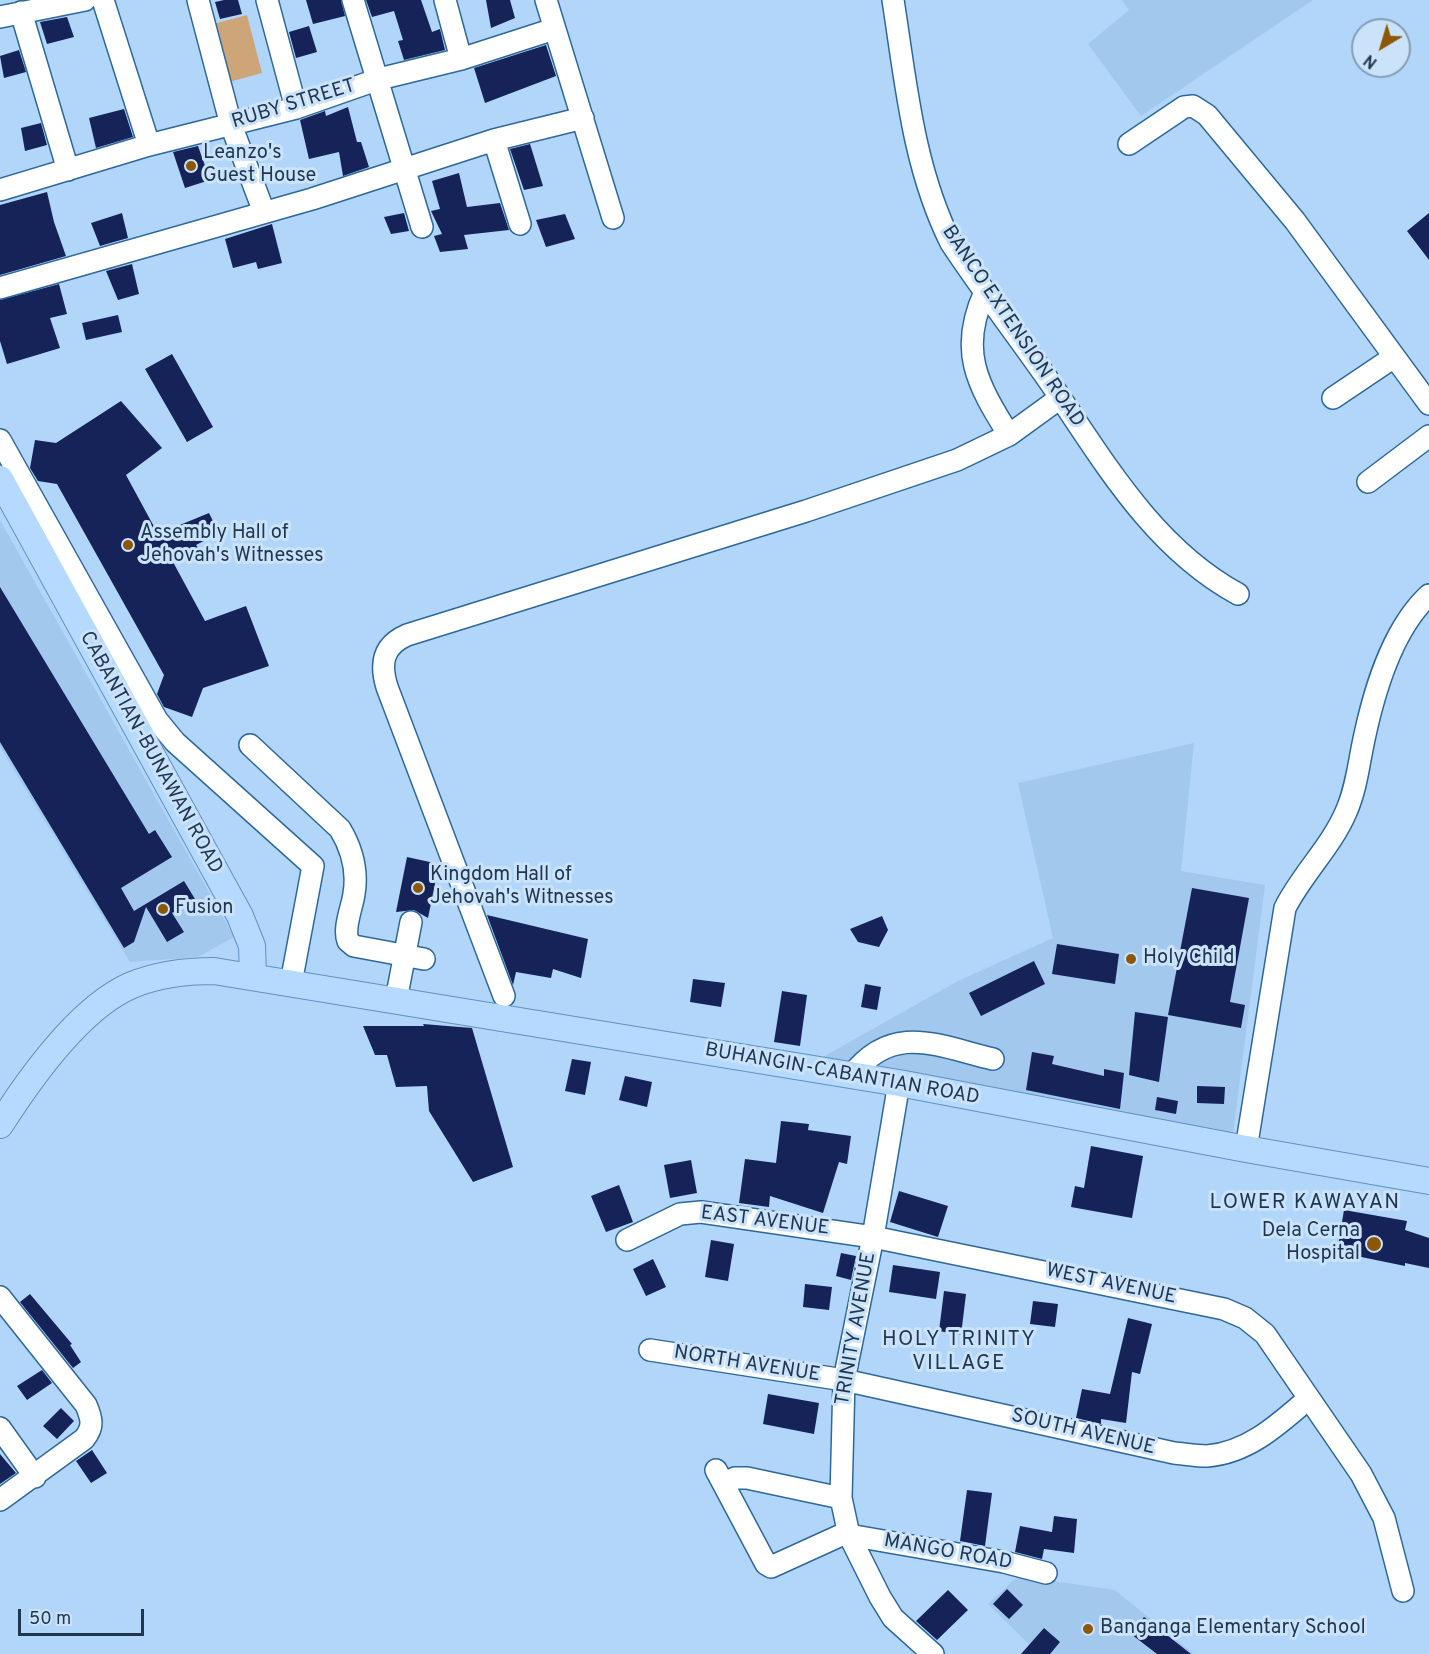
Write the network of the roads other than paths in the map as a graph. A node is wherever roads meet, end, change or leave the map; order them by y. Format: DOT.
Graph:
graph roads {
  1 [pos="85,0"];
  2 [pos="103,0"];
  3 [pos="198,0"];
  4 [pos="267,0"];
  5 [pos="353,0"];
  6 [pos="445,0"];
  7 [pos="546,0"];
  8 [pos="893,0"];
  9 [pos="21,12"];
  10 [pos="0,17"];
  11 [pos="554,29"];
  12 [pos="461,59"];
  13 [pos="379,79"];
  14 [pos="296,108"];
  15 [pos="583,118"];
  16 [pos="231,125"];
  17 [pos="494,140"];
  18 [pos="1129,144"];
  19 [pos="149,145"];
  20 [pos="68,170"];
  21 [pos="403,171"];
  22 [pos="0,190"];
  23 [pos="264,212"];
  24 [pos="613,218"];
  25 [pos="520,224"];
  26 [pos="422,227"];
  27 [pos="0,288"];
  28 [pos="984,292"];
  29 [pos="1394,357"];
  30 [pos="1060,398"];
  31 [pos="1333,398"];
  32 [pos="1429,404"];
  33 [pos="1009,435"];
  34 [pos="1429,436"];
  35 [pos="0,440"];
  36 [pos="0,479"];
  37 [pos="1368,482"];
  38 [pos="1239,594"];
  39 [pos="1429,595"];
  40 [pos="250,745"];
  41 [pos="411,922"];
  42 [pos="414,957"];
  43 [pos="253,976"];
  44 [pos="291,983"];
  45 [pos="504,996"];
  46 [pos="396,1000"];
  47 [pos="993,1059"];
  48 [pos="852,1075"];
  49 [pos="899,1083"];
  50 [pos="0,1125"];
  51 [pos="1246,1149"];
  52 [pos="1429,1181"];
  53 [pos="873,1237"];
  54 [pos="627,1240"];
  55 [pos="1,1303"];
  56 [pos="650,1350"];
  57 [pos="844,1380"];
  58 [pos="1308,1399"];
  59 [pos="0,1428"];
  60 [pos="35,1477"];
  61 [pos="841,1498"];
  62 [pos="0,1500"];
  63 [pos="849,1534"];
  64 [pos="1046,1573"];
  65 [pos="1403,1591"];
  66 [pos="933,1654"];
  1 -- 9 [label="street"];
  2 -- 19 [label="street"];
  3 -- 16 [label="street"];
  4 -- 14 [label="street"];
  5 -- 13 [label="street"];
  6 -- 12 [label="street"];
  7 -- 11 [label="street"];
  8 -- 28 [label="street, BANCO EXTENSION ROAD"];
  9 -- 10 [label="street"];
  9 -- 20 [label="street"];
  11 -- 12 [label="street, RUBY STREET"];
  11 -- 15 [label="street"];
  12 -- 13 [label="street, RUBY STREET"];
  13 -- 14 [label="street, RUBY STREET"];
  13 -- 21 [label="street"];
  14 -- 16 [label="street, RUBY STREET"];
  15 -- 17 [label="street"];
  15 -- 24 [label="street"];
  16 -- 19 [label="street, RUBY STREET"];
  16 -- 23 [label="street"];
  17 -- 21 [label="street"];
  17 -- 25 [label="street"];
  18 -- 29 [label="street"];
  19 -- 20 [label="street, RUBY STREET"];
  20 -- 22 [label="street, RUBY STREET"];
  21 -- 23 [label="street"];
  21 -- 26 [label="street"];
  23 -- 27 [label="street"];
  28 -- 30 [label="street, BANCO EXTENSION ROAD"];
  28 -- 33 [label="street"];
  29 -- 31 [label="street"];
  29 -- 32 [label="street"];
  30 -- 33 [label="street"];
  30 -- 38 [label="street, BANCO EXTENSION ROAD"];
  33 -- 45 [label="street"];
  34 -- 37 [label="street"];
  35 -- 44 [label="street"];
  36 -- 43 [label="main road, CABANTIAN-BUNAWAN ROAD"];
  39 -- 51 [label="street"];
  40 -- 42 [label="street"];
  41 -- 42 [label="street"];
  42 -- 46 [label="street"];
  43 -- 44 [label="main road, BUHANGIN-CABANTIAN ROAD"];
  43 -- 50 [label="main road"];
  44 -- 46 [label="main road, BUHANGIN-CABANTIAN ROAD"];
  46 -- 48 [label="main road, BUHANGIN-CABANTIAN ROAD"];
  47 -- 48 [label="street"];
  48 -- 49 [label="main road, BUHANGIN-CABANTIAN ROAD"];
  49 -- 51 [label="main road, BUHANGIN-CABANTIAN ROAD"];
  49 -- 53 [label="street, TRINITY AVENUE"];
  51 -- 52 [label="main road, BUHANGIN-CABANTIAN ROAD"];
  53 -- 54 [label="street, EAST AVENUE"];
  53 -- 57 [label="street, TRINITY AVENUE"];
  53 -- 58 [label="street, WEST AVENUE"];
  55 -- 60 [label="street"];
  56 -- 57 [label="street, NORTH AVENUE"];
  57 -- 58 [label="street, SOUTH AVENUE"];
  57 -- 61 [label="street, TRINITY AVENUE"];
  58 -- 65 [label="street, WEST AVENUE"];
  59 -- 60 [label="street"];
  60 -- 62 [label="street"];
  61 -- 63 [label="street, TRINITY AVENUE"];
  61 -- 63 [label="street"];
  63 -- 64 [label="street, MANGO ROAD"];
  63 -- 66 [label="street, TRINITY AVENUE"];
}
